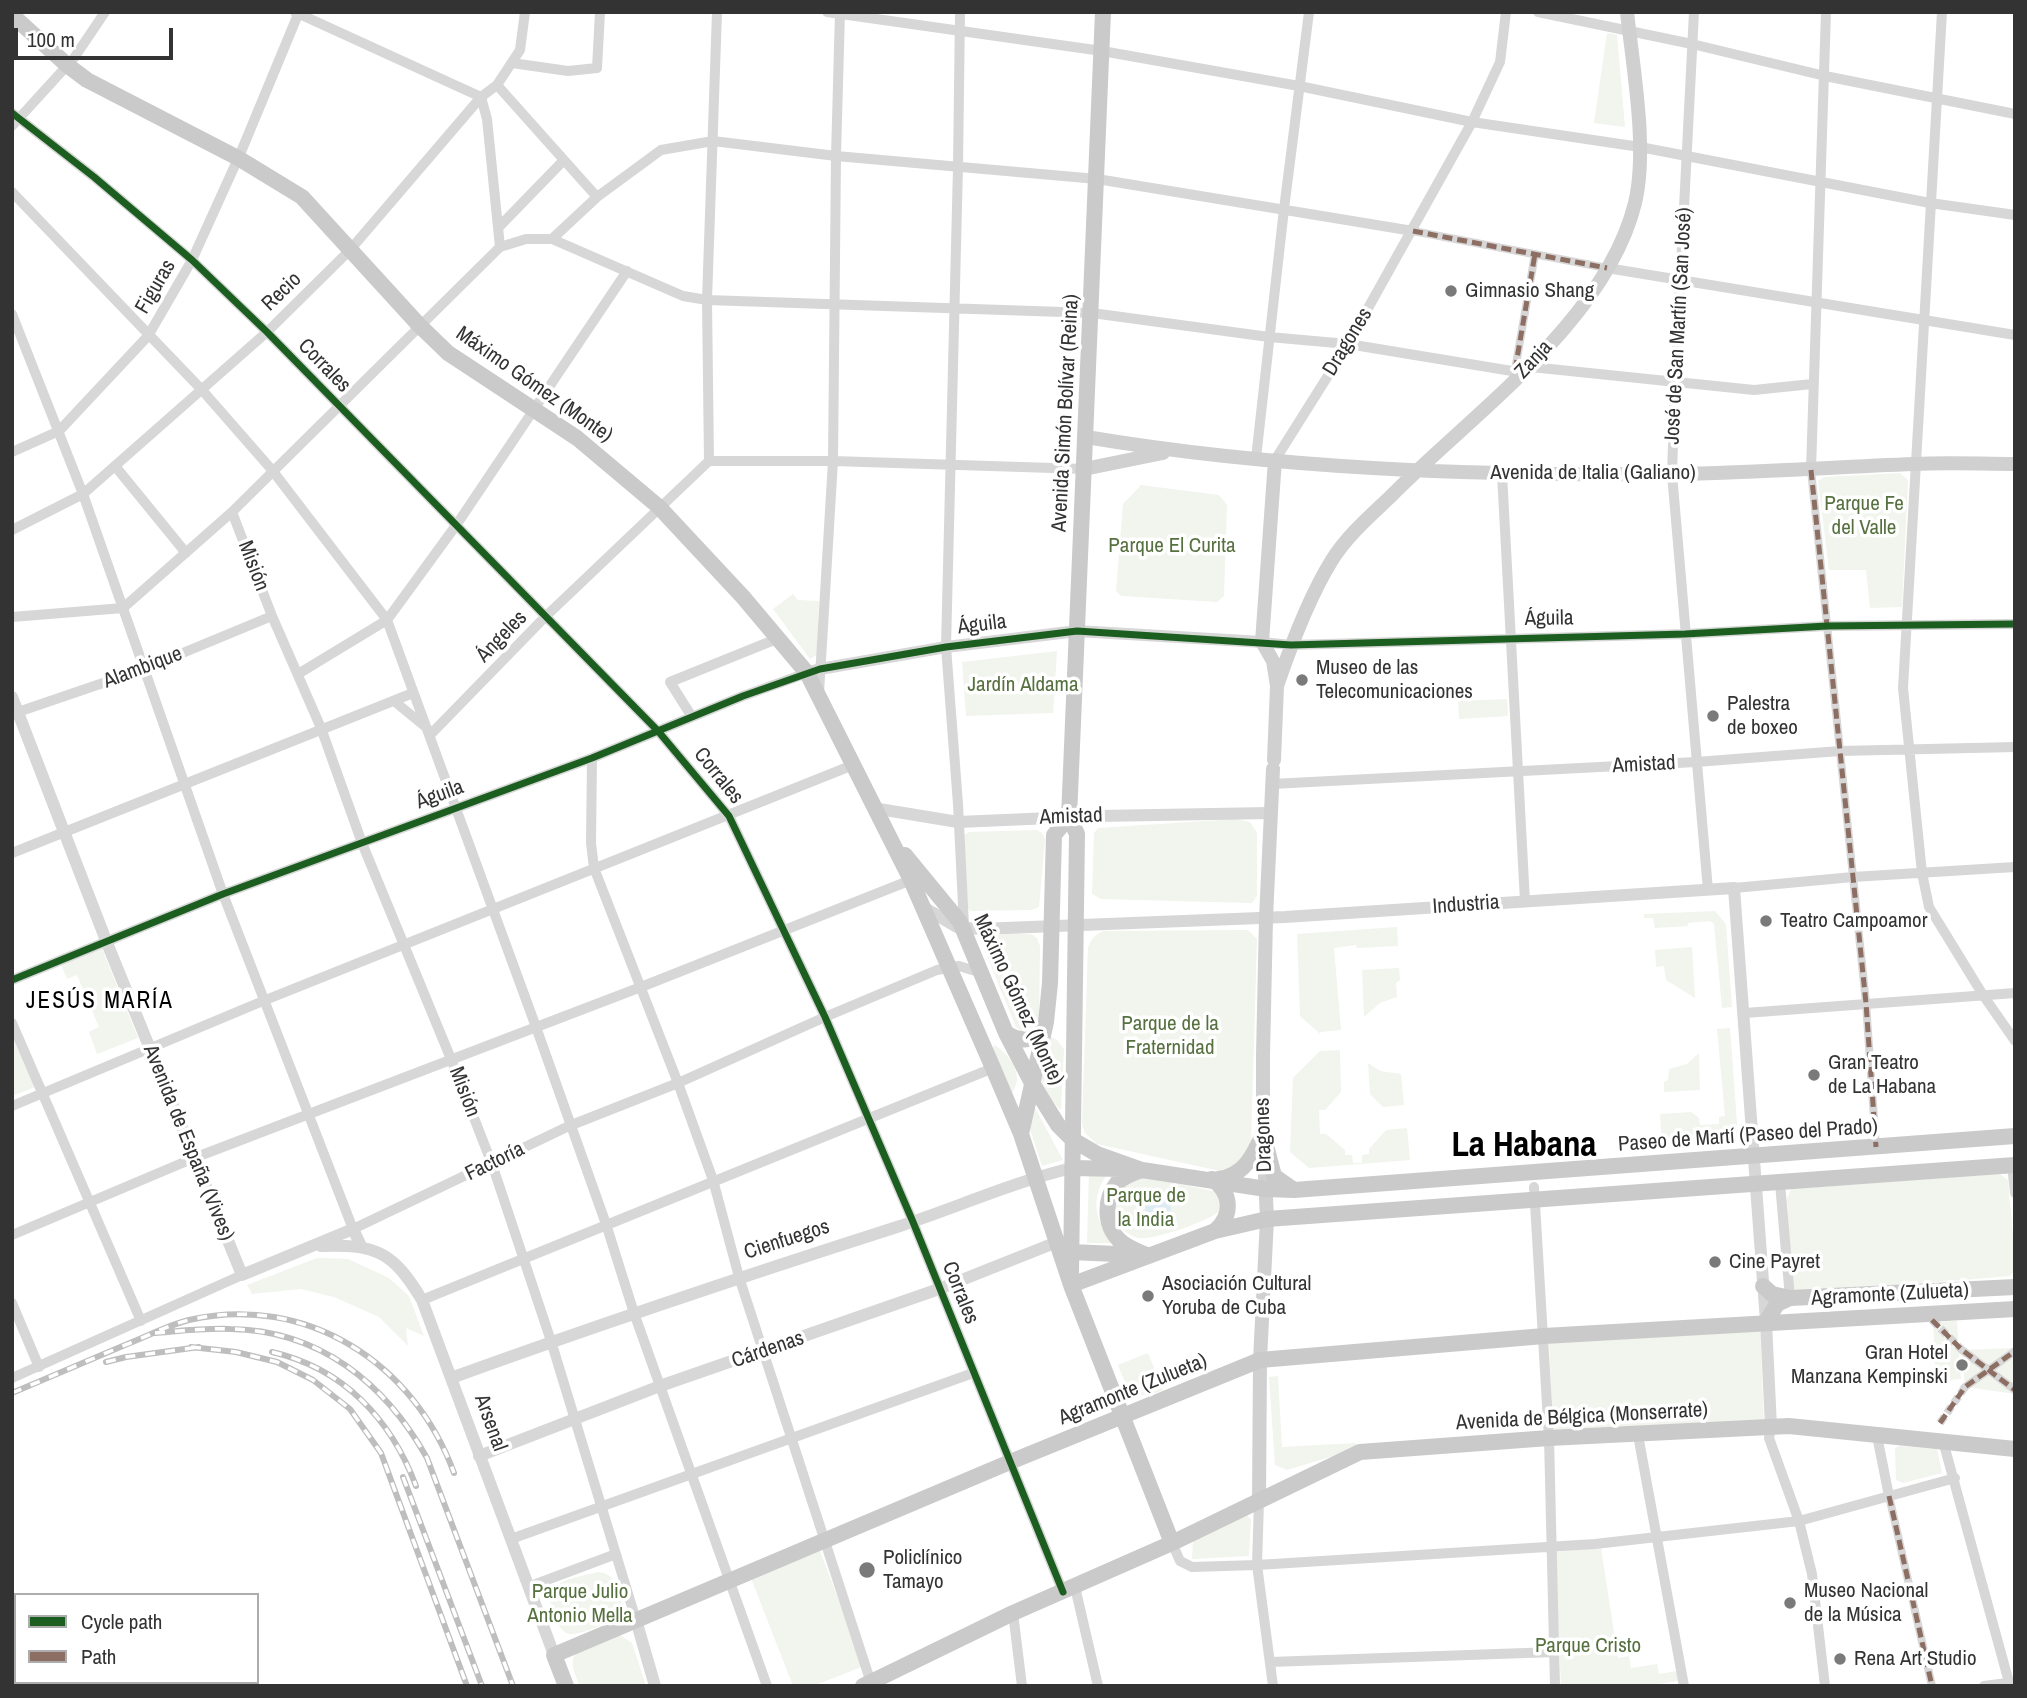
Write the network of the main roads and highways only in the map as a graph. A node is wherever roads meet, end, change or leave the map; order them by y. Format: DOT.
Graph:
graph roads {
  1 [pos="1103,12"];
  2 [pos="1627,12"];
  3 [pos="12,15"];
  4 [pos="1086,437"];
  5 [pos="1171,451"];
  6 [pos="1275,460"];
  7 [pos="2015,464"];
  8 [pos="1084,469"];
  9 [pos="1417,470"];
  10 [pos="1291,645"];
  11 [pos="1277,686"];
  12 [pos="877,815"];
  13 [pos="1069,817"];
  14 [pos="1046,1022"];
  15 [pos="1006,1033"];
  16 [pos="1032,1083"];
  17 [pos="1263,1133"];
  18 [pos="1021,1134"];
  19 [pos="2015,1136"];
  20 [pos="1073,1140"];
  21 [pos="1878,1147"];
  22 [pos="2014,1165"];
  23 [pos="1072,1168"];
  24 [pos="1142,1170"];
  25 [pos="1544,1173"];
  26 [pos="1882,1174"];
  27 [pos="1496,1175"];
  28 [pos="1212,1179"];
  29 [pos="1266,1189"];
  30 [pos="1294,1190"];
  31 [pos="1538,1195"];
  32 [pos="1498,1202"];
  33 [pos="1267,1219"];
  34 [pos="1215,1231"];
  35 [pos="1057,1242"];
  36 [pos="1071,1252"];
  37 [pos="1149,1256"];
  38 [pos="1071,1286"];
  39 [pos="1763,1286"];
  40 [pos="2015,1287"];
  41 [pos="1790,1298"];
  42 [pos="2015,1309"];
  43 [pos="1766,1322"];
  44 [pos="1260,1360"];
  45 [pos="1115,1395"];
  46 [pos="1144,1408"];
  47 [pos="1124,1416"];
  48 [pos="2015,1449"];
  49 [pos="1259,1501"];
  50 [pos="1172,1543"];
  51 [pos="554,1655"];
  52 [pos="869,1684"];
  53 [pos="566,1686"];
  1 -- 4 [label="main road, Avenida Simón Bolívar (Reina)"];
  2 -- 9 [label="main road, Zanja"];
  3 -- 12 [label="main road, Máximo Gómez (Monte)"];
  4 -- 5 [label="main road, Avenida de Italia (Galiano)"];
  4 -- 8 [label="main road, Avenida Simón Bolívar (Reina)"];
  5 -- 6 [label="main road, Avenida de Italia (Galiano)"];
  5 -- 8 [label="main road, Avenida de Italia (Galiano)"];
  6 -- 9 [label="main road, Avenida de Italia (Galiano)"];
  6 -- 11 [label="main road, Dragones"];
  7 -- 9 [label="main road, Avenida de Italia (Galiano)"];
  8 -- 13 [label="main road, Avenida Simón Bolívar (Reina)"];
  9 -- 10 [label="main road, Zanja"];
  10 -- 11 [label="main road, Dragones"];
  11 -- 17 [label="main road, Dragones"];
  12 -- 15 [label="main road, Máximo Gómez (Monte)"];
  12 -- 18 [label="main road, Máximo Gómez (Monte)"];
  13 -- 14 [label="main road, Avenida Simón Bolívar (Reina)"];
  13 -- 20 [label="main road, Avenida Simón Bolívar (Reina)"];
  14 -- 15 [label="main road"];
  14 -- 16 [label="main road, Avenida Simón Bolívar (Reina)"];
  15 -- 16 [label="main road, Máximo Gómez (Monte)"];
  16 -- 18 [label="main road, Avenida Simón Bolívar (Reina)"];
  16 -- 20 [label="main road, Máximo Gómez (Monte)"];
  17 -- 28 [label="main road"];
  17 -- 29 [label="main road, Dragones"];
  17 -- 30 [label="main road"];
  18 -- 35 [label="main road, Máximo Gómez (Monte)"];
  19 -- 21 [label="main road, Paseo de Martí (Paseo del Prado)"];
  20 -- 23 [label="main road, Máximo Gómez (Monte)"];
  20 -- 24 [label="main road, Paseo de Martí (Paseo del Prado)"];
  21 -- 25 [label="main road, Paseo de Martí (Paseo del Prado)"];
  21 -- 26 [label="main road"];
  22 -- 26 [label="main road"];
  23 -- 24 [label="main road, Cienfuegos"];
  23 -- 36 [label="main road, Máximo Gómez (Monte)"];
  24 -- 28 [label="main road, Paseo de Martí (Paseo del Prado)"];
  24 -- 37 [label="main road"];
  25 -- 27 [label="main road, Paseo de Martí (Paseo del Prado)"];
  25 -- 31 [label="main road"];
  26 -- 31 [label="main road"];
  27 -- 30 [label="main road, Paseo de Martí (Paseo del Prado)"];
  27 -- 32 [label="main road"];
  28 -- 29 [label="main road, Paseo de Martí (Paseo del Prado)"];
  28 -- 34 [label="main road"];
  29 -- 30 [label="main road, Paseo de Martí (Paseo del Prado)"];
  29 -- 33 [label="main road, Dragones"];
  31 -- 32 [label="main road"];
  32 -- 33 [label="main road"];
  33 -- 34 [label="main road"];
  33 -- 44 [label="main road, Dragones"];
  34 -- 37 [label="main road"];
  35 -- 36 [label="main road"];
  35 -- 38 [label="main road, Máximo Gómez (Monte)"];
  36 -- 37 [label="main road"];
  36 -- 38 [label="main road, Máximo Gómez (Monte)"];
  37 -- 38 [label="main road"];
  38 -- 45 [label="main road, Máximo Gómez (Monte)"];
  39 -- 41 [label="main road"];
  40 -- 41 [label="main road, Agramonte (Zulueta)"];
  41 -- 43 [label="main road, Agramonte (Zulueta)"];
  42 -- 43 [label="main road, Agramonte (Zulueta)"];
  43 -- 44 [label="main road, Agramonte (Zulueta)"];
  44 -- 46 [label="main road, Agramonte (Zulueta)"];
  44 -- 49 [label="main road, Dragones"];
  45 -- 46 [label="main road"];
  45 -- 47 [label="main road, Máximo Gómez (Monte)"];
  46 -- 47 [label="main road, Agramonte (Zulueta)"];
  47 -- 50 [label="main road, Máximo Gómez (Monte)"];
  47 -- 51 [label="main road, Agramonte (Zulueta)"];
  48 -- 49 [label="main road, Avenida de Bélgica (Monserrate)"];
  49 -- 50 [label="main road, Avenida de Bélgica (Monserrate)"];
  50 -- 52 [label="main road, Avenida de Bélgica (Monserrate)"];
  51 -- 53 [label="main road, Arsenal"];
}
